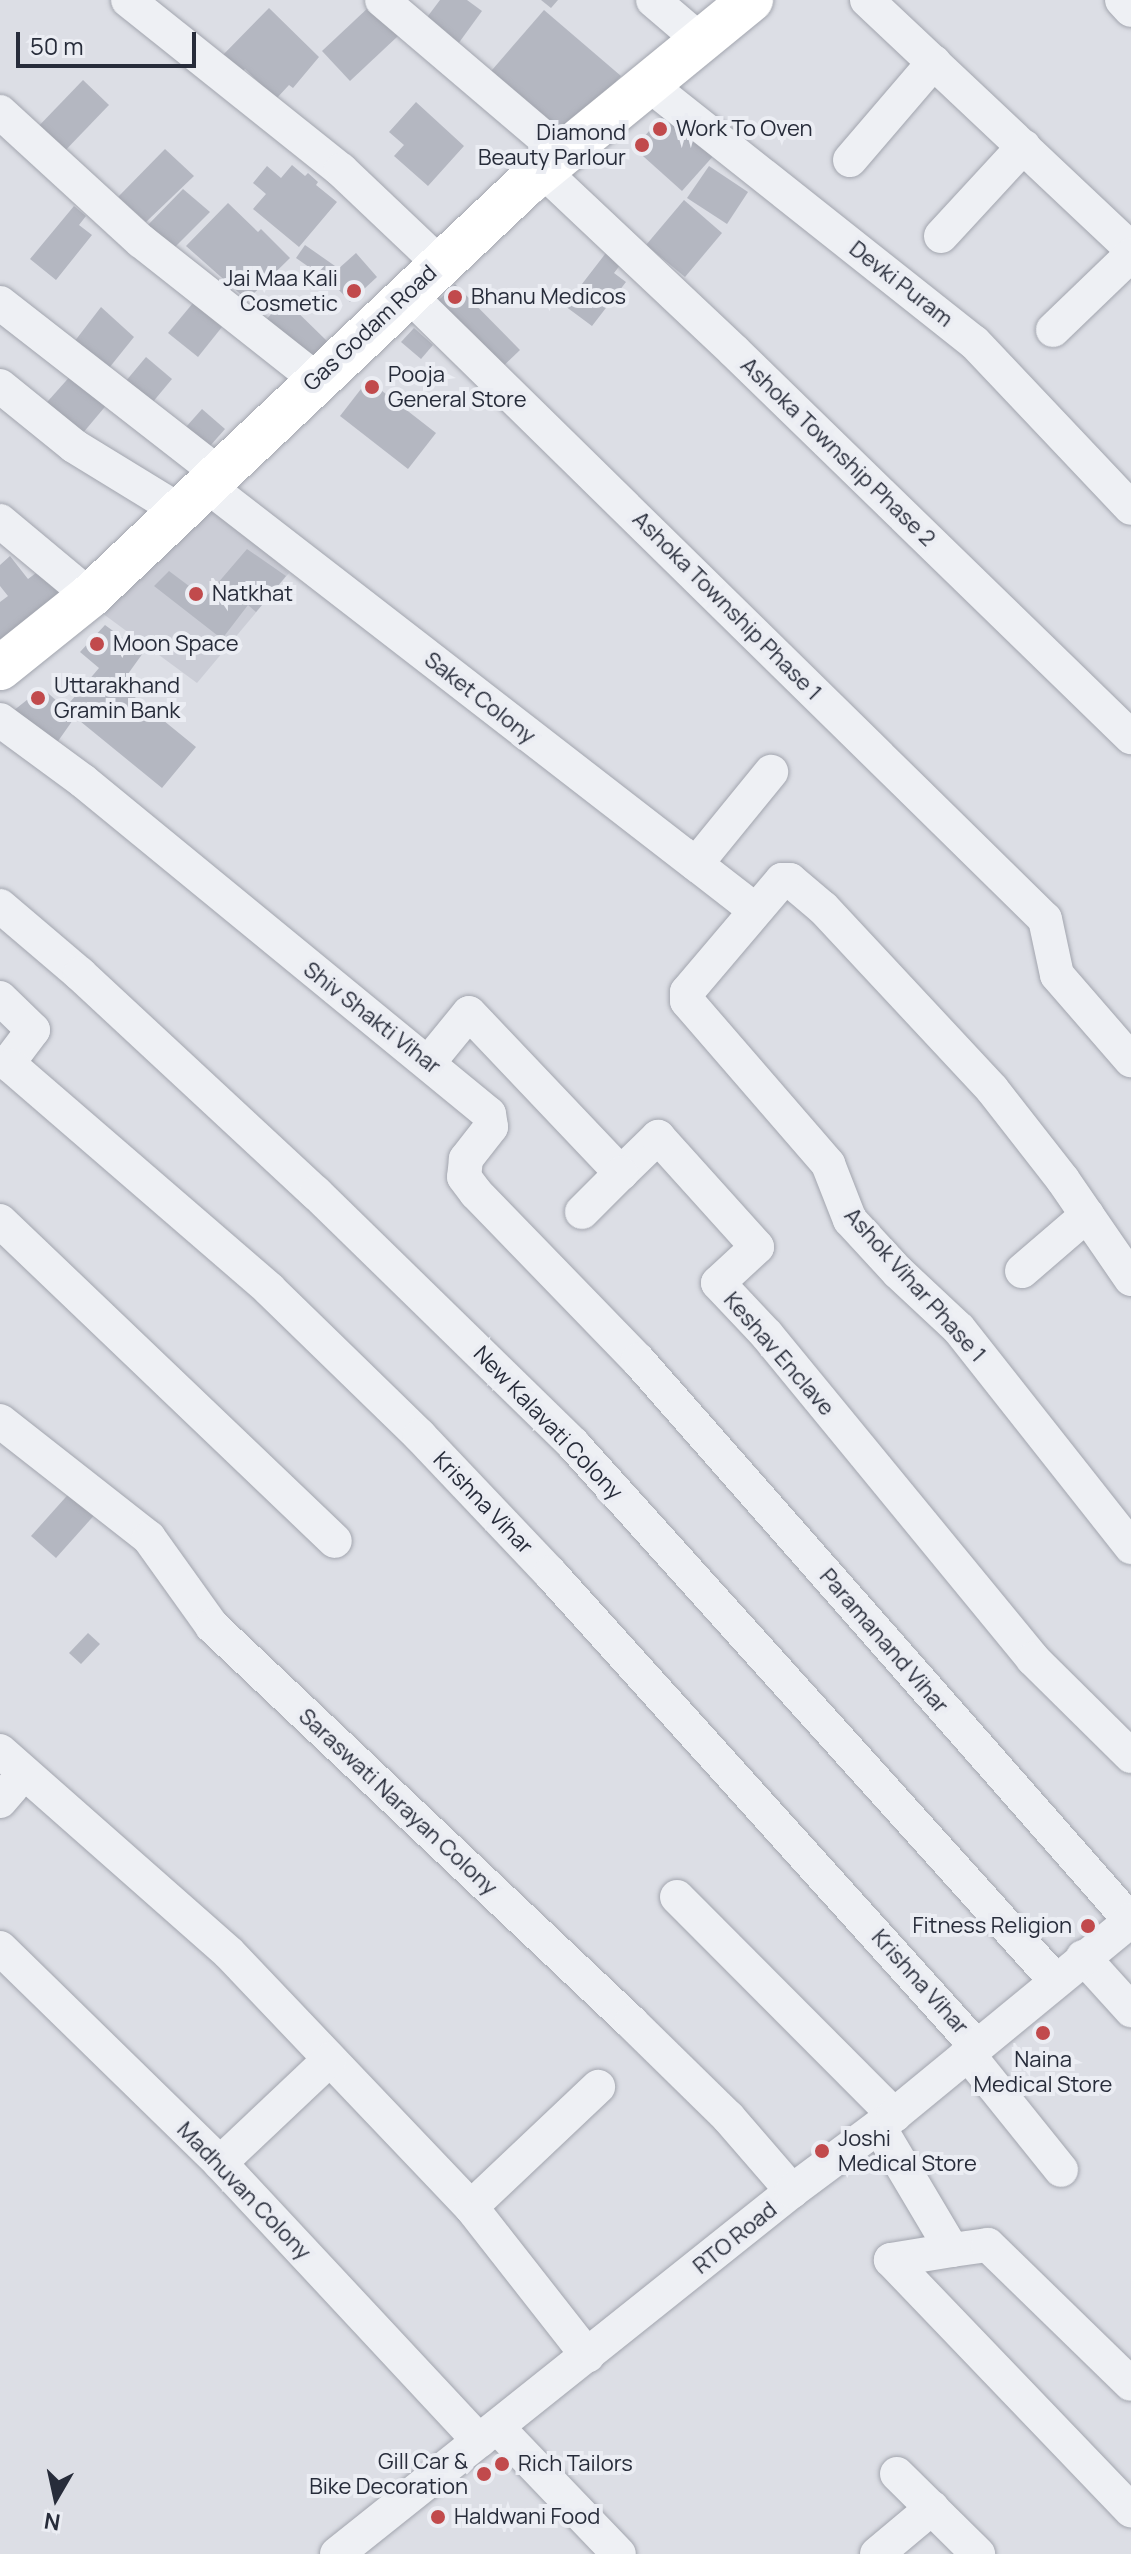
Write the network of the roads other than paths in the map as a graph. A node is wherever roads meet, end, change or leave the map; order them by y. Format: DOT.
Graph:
graph roads {
  1 [pos="128,0"];
  2 [pos="382,0"];
  3 [pos="653,0"];
  4 [pos="751,0"];
  5 [pos="867,0"];
  6 [pos="1122,0"];
  7 [pos="1131,10"];
  8 [pos="701,41"];
  9 [pos="934,62"];
  10 [pos="648,84"];
  11 [pos="0,112"];
  12 [pos="1024,146"];
  13 [pos="850,160"];
  14 [pos="553,163"];
  15 [pos="941,236"];
  16 [pos="1131,252"];
  17 [pos="439,263"];
  18 [pos="408,294"];
  19 [pos="0,303"];
  20 [pos="1053,330"];
  21 [pos="316,379"];
  22 [pos="0,386"];
  23 [pos="201,490"];
  24 [pos="1131,508"];
  25 [pos="0,521"];
  26 [pos="90,596"];
  27 [pos="0,668"];
  28 [pos="0,720"];
  29 [pos="1131,737"];
  30 [pos="771,772"];
  31 [pos="696,864"];
  32 [pos="0,906"];
  33 [pos="755,910"];
  34 [pos="0,998"];
  35 [pos="1131,1060"];
  36 [pos="429,1062"];
  37 [pos="621,1173"];
  38 [pos="582,1212"];
  39 [pos="1087,1215"];
  40 [pos="0,1221"];
  41 [pos="1022,1271"];
  42 [pos="1131,1279"];
  43 [pos="638,1360"];
  44 [pos="0,1421"];
  45 [pos="335,1541"];
  46 [pos="1131,1547"];
  47 [pos="0,1751"];
  48 [pos="1131,1756"];
  49 [pos="677,1897"];
  50 [pos="1131,1920"];
  51 [pos="0,1948"];
  52 [pos="1083,1957"];
  53 [pos="1055,1980"];
  54 [pos="1131,2010"];
  55 [pos="972,2050"];
  56 [pos="330,2059"];
  57 [pos="598,2087"];
  58 [pos="887,2121"];
  59 [pos="220,2163"];
  60 [pos="1061,2170"];
  61 [pos="792,2191"];
  62 [pos="471,2207"];
  63 [pos="952,2250"];
  64 [pos="588,2356"];
  65 [pos="1131,2384"];
  66 [pos="488,2434"];
  67 [pos="897,2474"];
  68 [pos="932,2508"];
  69 [pos="1131,2510"];
  70 [pos="337,2554"];
  71 [pos="619,2554"];
  72 [pos="877,2554"];
  73 [pos="978,2554"];
  1 -- 17 [label="street"];
  2 -- 14 [label="street, Ashoka Township Phase 2"];
  3 -- 8 [label="street"];
  4 -- 8 [label="main road, Gas Godam Road"];
  5 -- 9 [label="street"];
  6 -- 7 [label="street"];
  8 -- 10 [label="main road, Gas Godam Road"];
  9 -- 12 [label="street"];
  9 -- 13 [label="street"];
  10 -- 14 [label="main road, Gas Godam Road"];
  10 -- 24 [label="street, Devki Puram"];
  11 -- 21 [label="street"];
  12 -- 15 [label="street"];
  12 -- 16 [label="street"];
  14 -- 17 [label="main road, Gas Godam Road"];
  14 -- 29 [label="street, Ashoka Township Phase 2"];
  16 -- 20 [label="street"];
  17 -- 18 [label="main road, Gas Godam Road"];
  18 -- 21 [label="main road, Gas Godam Road"];
  18 -- 35 [label="street, Ashoka Township Phase 1"];
  19 -- 23 [label="street"];
  21 -- 23 [label="main road, Gas Godam Road"];
  22 -- 23 [label="street"];
  23 -- 26 [label="main road, Gas Godam Road"];
  23 -- 31 [label="street, Saket Colony"];
  25 -- 26 [label="street"];
  26 -- 27 [label="main road, Gas Godam Road"];
  28 -- 36 [label="street, Shiv Shakti Vihar"];
  30 -- 31 [label="street"];
  31 -- 33 [label="street, Saket Colony"];
  32 -- 53 [label="street, New Kalavati Colony"];
  33 -- 39 [label="street"];
  33 -- 46 [label="street, Ashok Vihar Phase 1"];
  34 -- 55 [label="street, Krishna Vihar"];
  36 -- 37 [label="street"];
  36 -- 43 [label="street, Shiv Shakti Vihar"];
  37 -- 38 [label="street"];
  37 -- 48 [label="street, Keshav Enclave"];
  39 -- 41 [label="street"];
  39 -- 42 [label="street"];
  40 -- 45 [label="street"];
  43 -- 50 [label="street, Paramanand Vihar"];
  44 -- 61 [label="street, Saraswati Narayan Colony"];
  47 -- 56 [label="street"];
  49 -- 58 [label="street"];
  50 -- 52 [label="street, RTO Road"];
  51 -- 59 [label="street, Madhuvan Colony"];
  52 -- 53 [label="street, RTO Road"];
  52 -- 54 [label="street"];
  53 -- 55 [label="street, RTO Road"];
  55 -- 58 [label="street, RTO Road"];
  55 -- 60 [label="street"];
  56 -- 59 [label="street"];
  56 -- 62 [label="street"];
  57 -- 62 [label="street"];
  58 -- 61 [label="street, RTO Road"];
  58 -- 63 [label="street"];
  59 -- 66 [label="street, Madhuvan Colony"];
  61 -- 64 [label="street, RTO Road"];
  62 -- 64 [label="street"];
  63 -- 65 [label="street"];
  63 -- 69 [label="street"];
  64 -- 66 [label="street, RTO Road"];
  66 -- 70 [label="street, RTO Road"];
  66 -- 71 [label="street, Madhuvan Colony"];
  67 -- 68 [label="street"];
  68 -- 72 [label="street"];
  68 -- 73 [label="street"];
}
